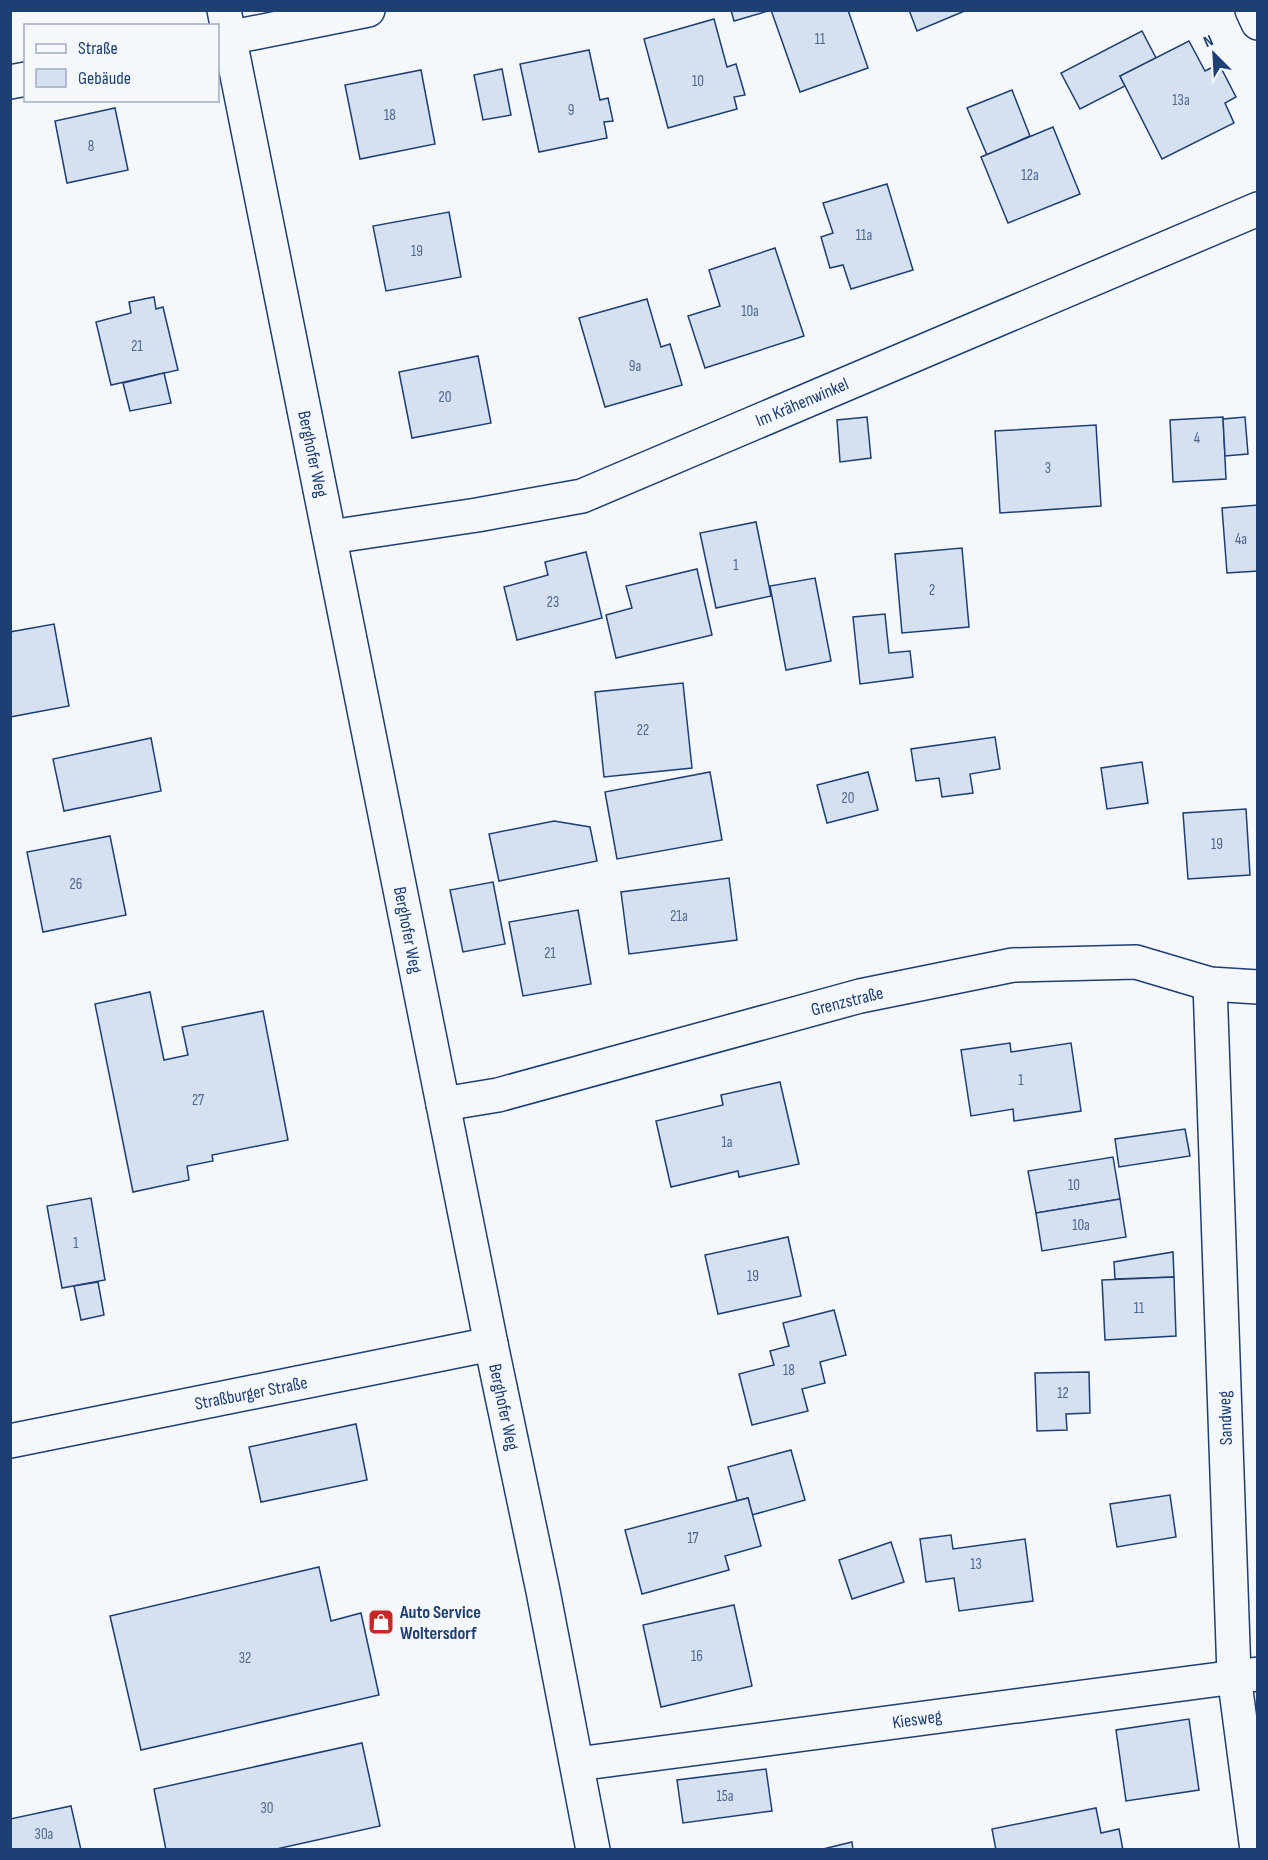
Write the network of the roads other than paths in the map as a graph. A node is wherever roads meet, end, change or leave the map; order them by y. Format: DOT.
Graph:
graph roads {
  1 [pos="368,10"];
  2 [pos="1252,10"];
  3 [pos="1257,23"];
  4 [pos="224,30"];
  5 [pos="1257,209"];
  6 [pos="330,537"];
  7 [pos="1210,984"];
  8 [pos="1257,987"];
  9 [pos="443,1104"];
  10 [pos="491,1344"];
  11 [pos="10,1441"];
  12 [pos="1246,1674"];
  13 [pos="577,1764"];
  14 [pos="593,1850"];
  15 [pos="1257,1850"];
  1 -- 4 [label="street"];
  2 -- 3 [label="street"];
  4 -- 6 [label="street, Berghofer Weg"];
  5 -- 6 [label="street, Im Krähenwinkel"];
  6 -- 9 [label="street, Berghofer Weg"];
  7 -- 8 [label="street, Grenzstraße"];
  7 -- 9 [label="street, Grenzstraße"];
  7 -- 12 [label="street, Sandweg"];
  9 -- 10 [label="street, Berghofer Weg"];
  10 -- 11 [label="street, Straßburger Straße"];
  10 -- 13 [label="street, Berghofer Weg"];
  12 -- 13 [label="street, Kiesweg"];
  12 -- 15 [label="street, Sandweg"];
  13 -- 14 [label="street, Berghofer Weg"];
}
